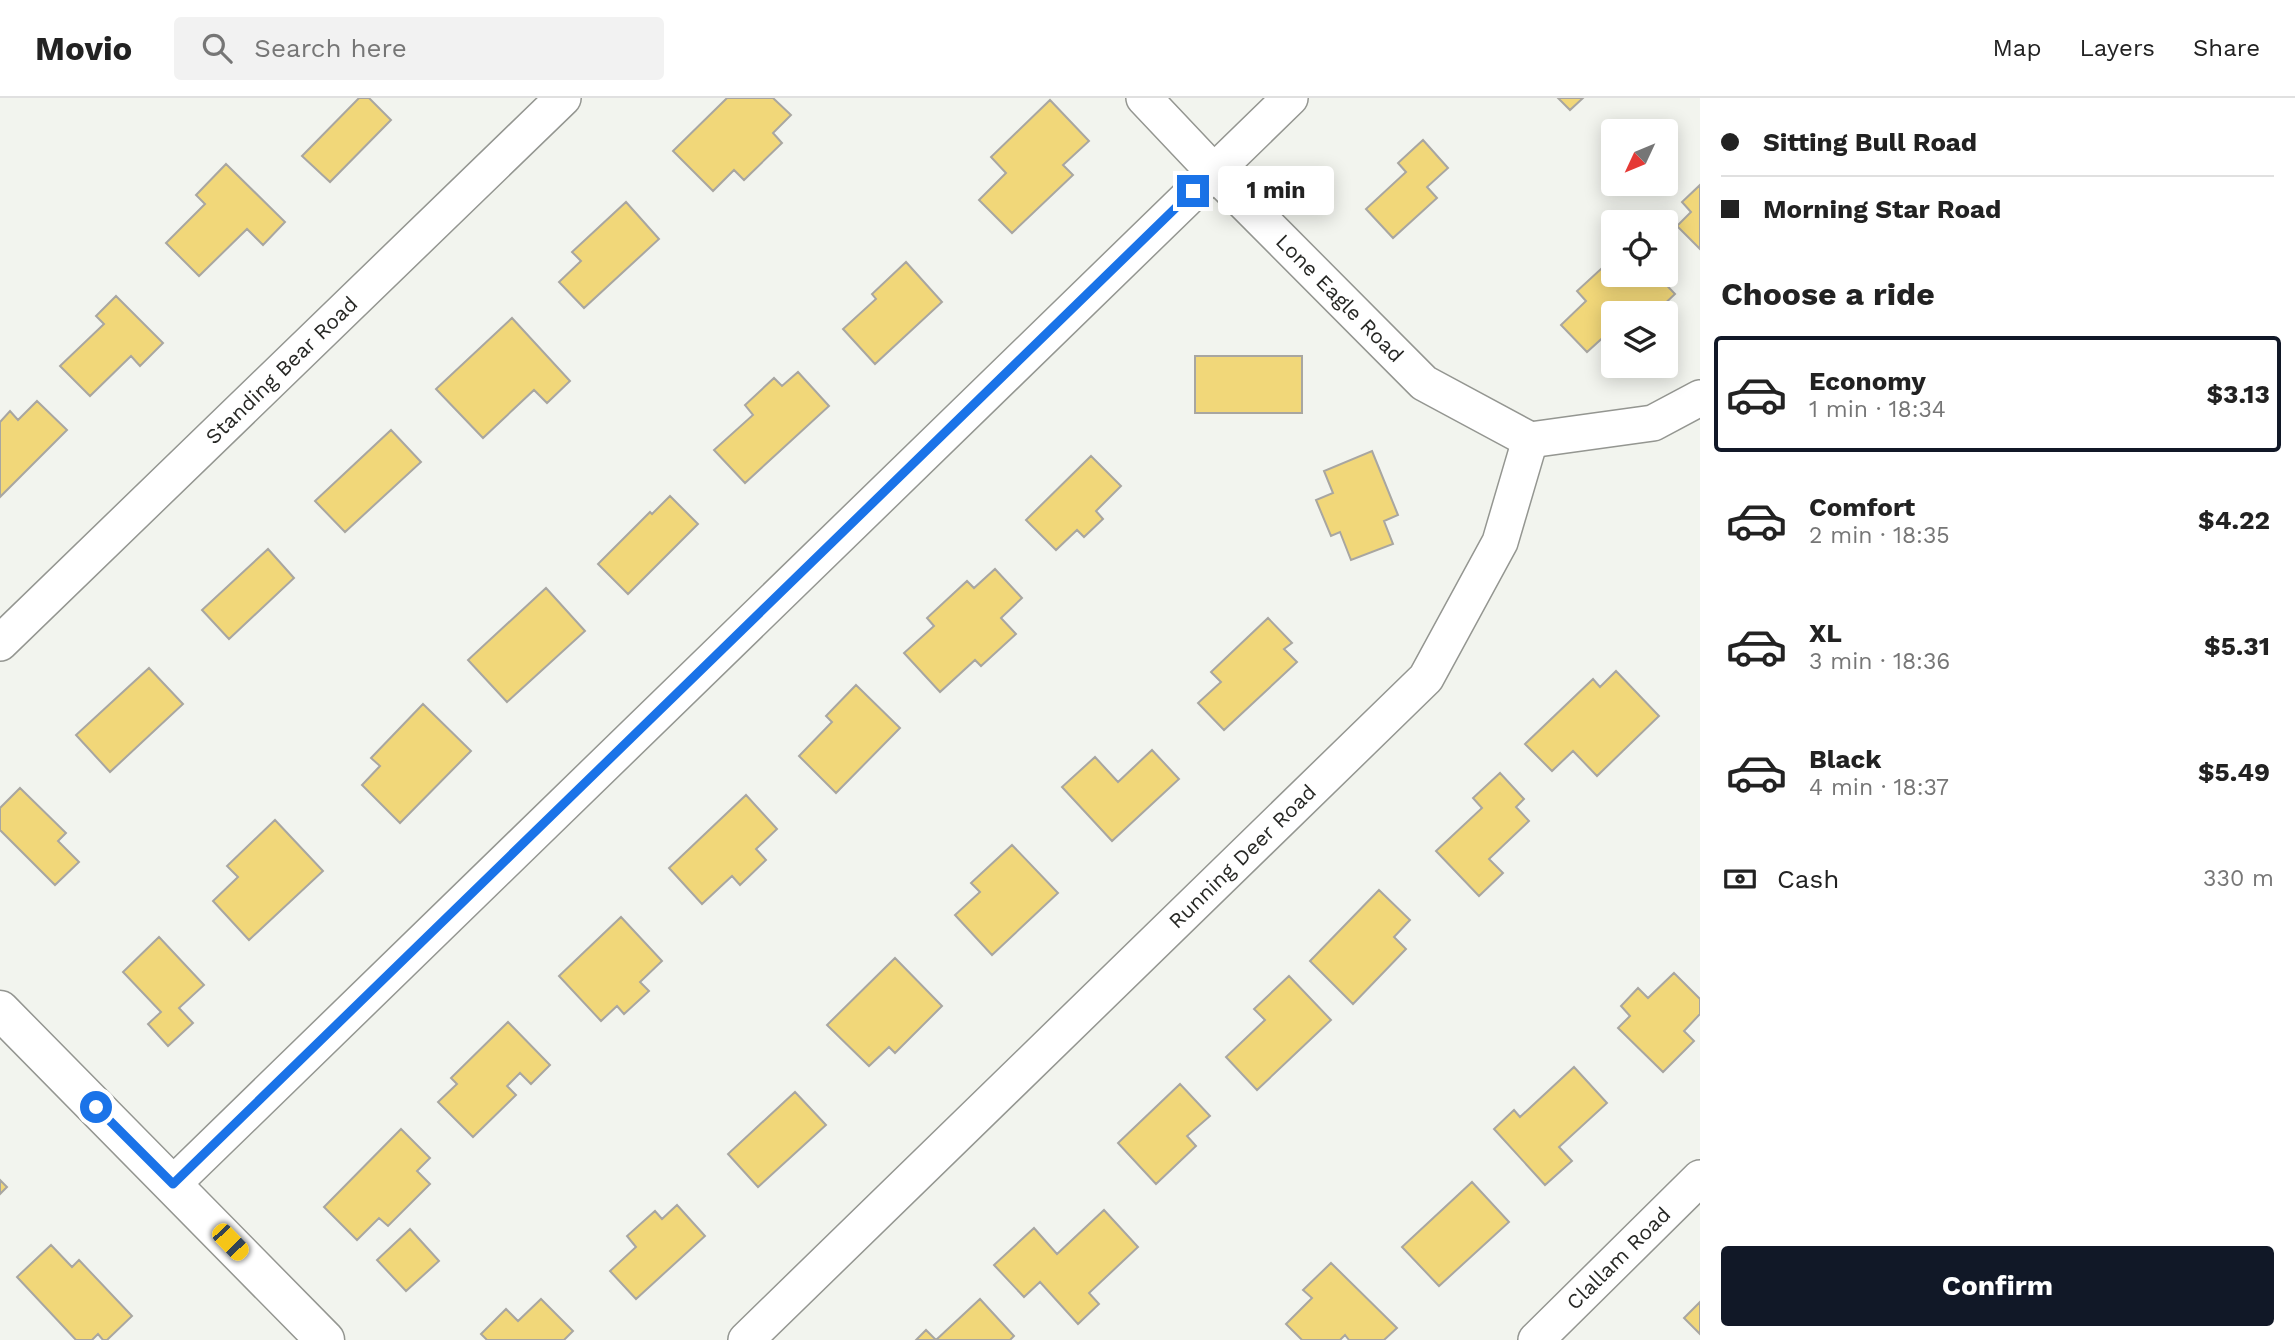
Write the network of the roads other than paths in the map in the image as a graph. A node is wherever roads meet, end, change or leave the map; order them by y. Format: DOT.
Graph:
graph roads {
  1 [pos="563,98"];
  2 [pos="1144,98"];
  3 [pos="1290,98"];
  4 [pos="1213,172"];
  5 [pos="1700,398"];
  6 [pos="1530,440"];
  7 [pos="0,643"];
  8 [pos="0,1010"];
  9 [pos="1700,1178"];
  10 [pos="173,1184"];
  11 [pos="326,1340"];
  12 [pos="747,1340"];
  13 [pos="1536,1340"];
  1 -- 7 [label="street, Standing Bear Road"];
  2 -- 4 [label="street, Lone Eagle Road"];
  3 -- 4 [label="street"];
  4 -- 6 [label="street, Lone Eagle Road"];
  4 -- 10 [label="street"];
  5 -- 6 [label="street"];
  6 -- 12 [label="street, Running Deer Road"];
  8 -- 10 [label="street"];
  9 -- 13 [label="street, Clallam Road"];
  10 -- 11 [label="street"];
}
